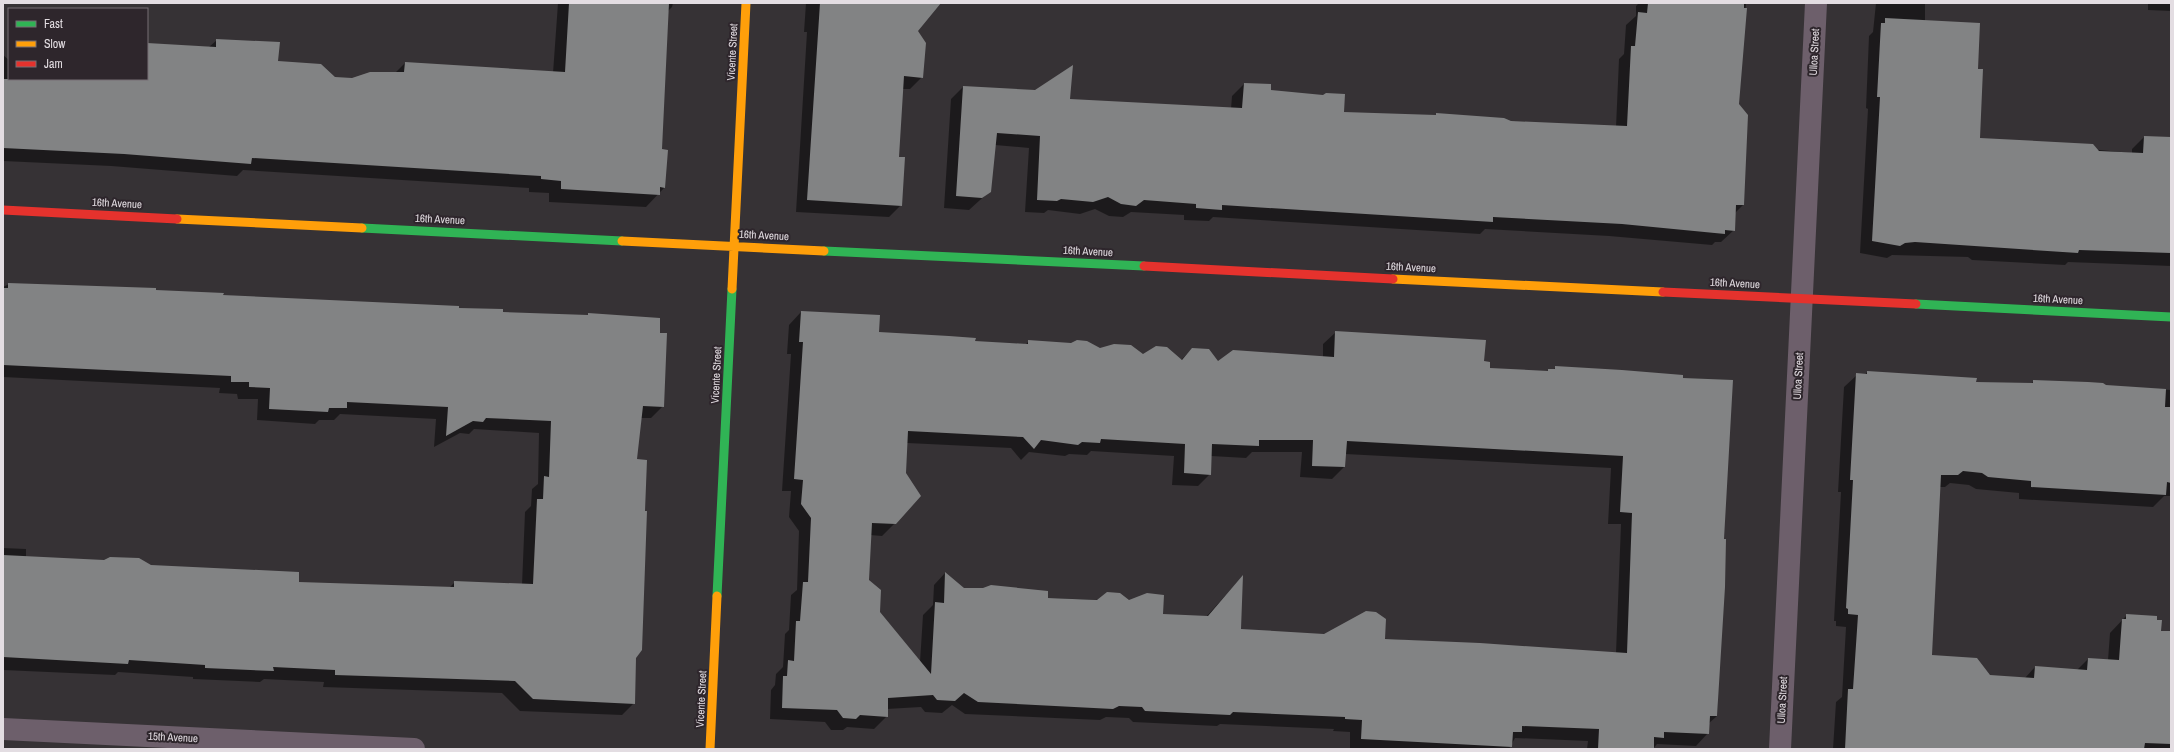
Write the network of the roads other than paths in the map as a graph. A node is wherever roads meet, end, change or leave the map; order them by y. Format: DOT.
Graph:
graph roads {
  1 [pos="746,3"];
  2 [pos="1816,3"];
  3 [pos="3,210"];
  4 [pos="734,246"];
  5 [pos="1802,298"];
  6 [pos="2171,317"];
  7 [pos="3,729"];
  8 [pos="414,749"];
  9 [pos="710,749"];
  10 [pos="1780,749"];
  1 -- 4 [label="street, Vicente Street"];
  2 -- 5 [label="street, Ulloa Street"];
  3 -- 4 [label="street, 16th Avenue"];
  4 -- 5 [label="street, 16th Avenue"];
  4 -- 9 [label="street, Vicente Street"];
  5 -- 6 [label="street, 16th Avenue"];
  5 -- 10 [label="street, Ulloa Street"];
  7 -- 8 [label="street, 15th Avenue"];
}
